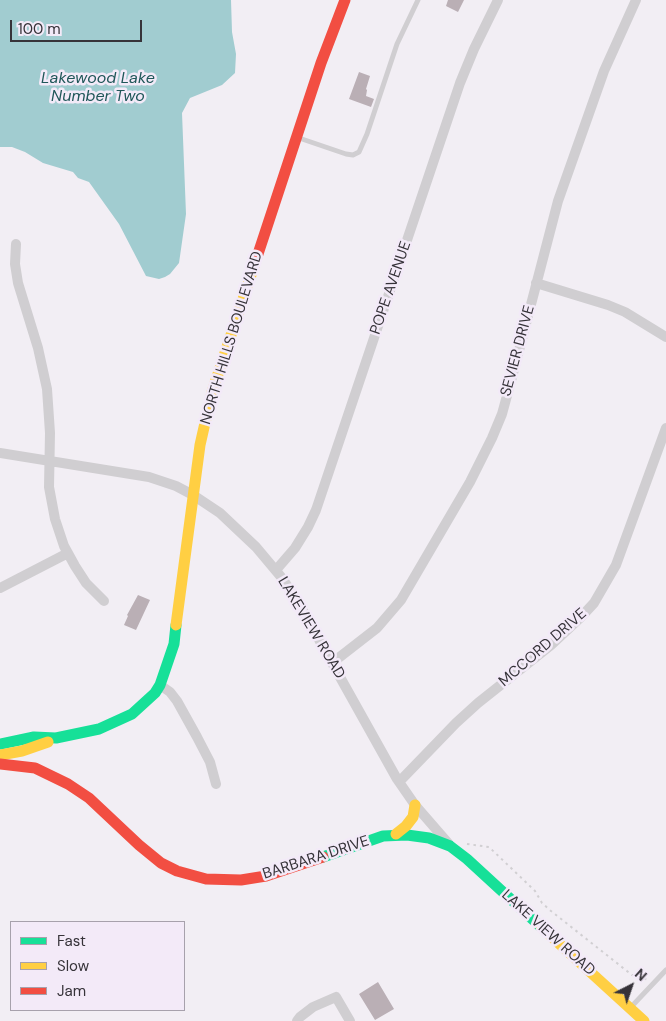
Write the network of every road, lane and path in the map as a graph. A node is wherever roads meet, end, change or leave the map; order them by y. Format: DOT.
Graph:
graph roads {
  1 [pos="346,0"];
  2 [pos="418,0"];
  3 [pos="498,0"];
  4 [pos="636,0"];
  5 [pos="296,137"];
  6 [pos="16,244"];
  7 [pos="536,283"];
  8 [pos="666,337"];
  9 [pos="666,428"];
  10 [pos="0,453"];
  11 [pos="50,461"];
  12 [pos="192,495"];
  13 [pos="68,554"];
  14 [pos="276,570"];
  15 [pos="0,588"];
  16 [pos="104,601"];
  17 [pos="332,663"];
  18 [pos="160,685"];
  19 [pos="56,738"];
  20 [pos="0,744"];
  21 [pos="22,751"];
  22 [pos="0,755"];
  23 [pos="0,764"];
  24 [pos="35,768"];
  25 [pos="399,782"];
  26 [pos="216,784"];
  27 [pos="415,805"];
  28 [pos="396,834"];
  29 [pos="450,846"];
  30 [pos="666,970"];
  31 [pos="655,982"];
  32 [pos="630,1008"];
  33 [pos="296,1021"];
  34 [pos="350,1021"];
  35 [pos="644,1021"];
  1 -- 5 [label="street, NORTH HILLS BOULEVARD"];
  2 -- 5 [label="lane"];
  3 -- 14 [label="street, POPE AVENUE"];
  4 -- 7 [label="street, SEVIER DRIVE"];
  5 -- 12 [label="street, NORTH HILLS BOULEVARD"];
  6 -- 11 [label="street"];
  7 -- 8 [label="street"];
  7 -- 17 [label="street, SEVIER DRIVE"];
  9 -- 25 [label="street, MCCORD DRIVE"];
  10 -- 11 [label="street, LAKEVIEW ROAD"];
  11 -- 12 [label="street, LAKEVIEW ROAD"];
  11 -- 13 [label="street"];
  12 -- 14 [label="street, LAKEVIEW ROAD"];
  12 -- 18 [label="street, NORTH HILLS BOULEVARD"];
  13 -- 15 [label="street"];
  13 -- 16 [label="street"];
  14 -- 17 [label="street, LAKEVIEW ROAD"];
  17 -- 25 [label="street, LAKEVIEW ROAD"];
  18 -- 19 [label="street, NORTH HILLS BOULEVARD"];
  18 -- 26 [label="street"];
  19 -- 20 [label="street, NORTH HILLS BOULEVARD"];
  19 -- 21 [label="street, NORTH HILLS BOULEVARD"];
  21 -- 22 [label="street, NORTH HILLS BOULEVARD"];
  21 -- 24 [label="street"];
  23 -- 24 [label="street"];
  24 -- 28 [label="street, BARBARA DRIVE"];
  25 -- 27 [label="street, LAKEVIEW ROAD"];
  27 -- 28 [label="street"];
  27 -- 29 [label="street, LAKEVIEW ROAD"];
  28 -- 29 [label="street, BARBARA DRIVE"];
  29 -- 31 [label="path"];
  29 -- 32 [label="street, LAKE VIEW ROAD"];
  30 -- 31 [label="lane"];
  31 -- 32 [label="lane"];
  32 -- 35 [label="street, LAKE VIEW ROAD"];
  33 -- 34 [label="street"];
}
